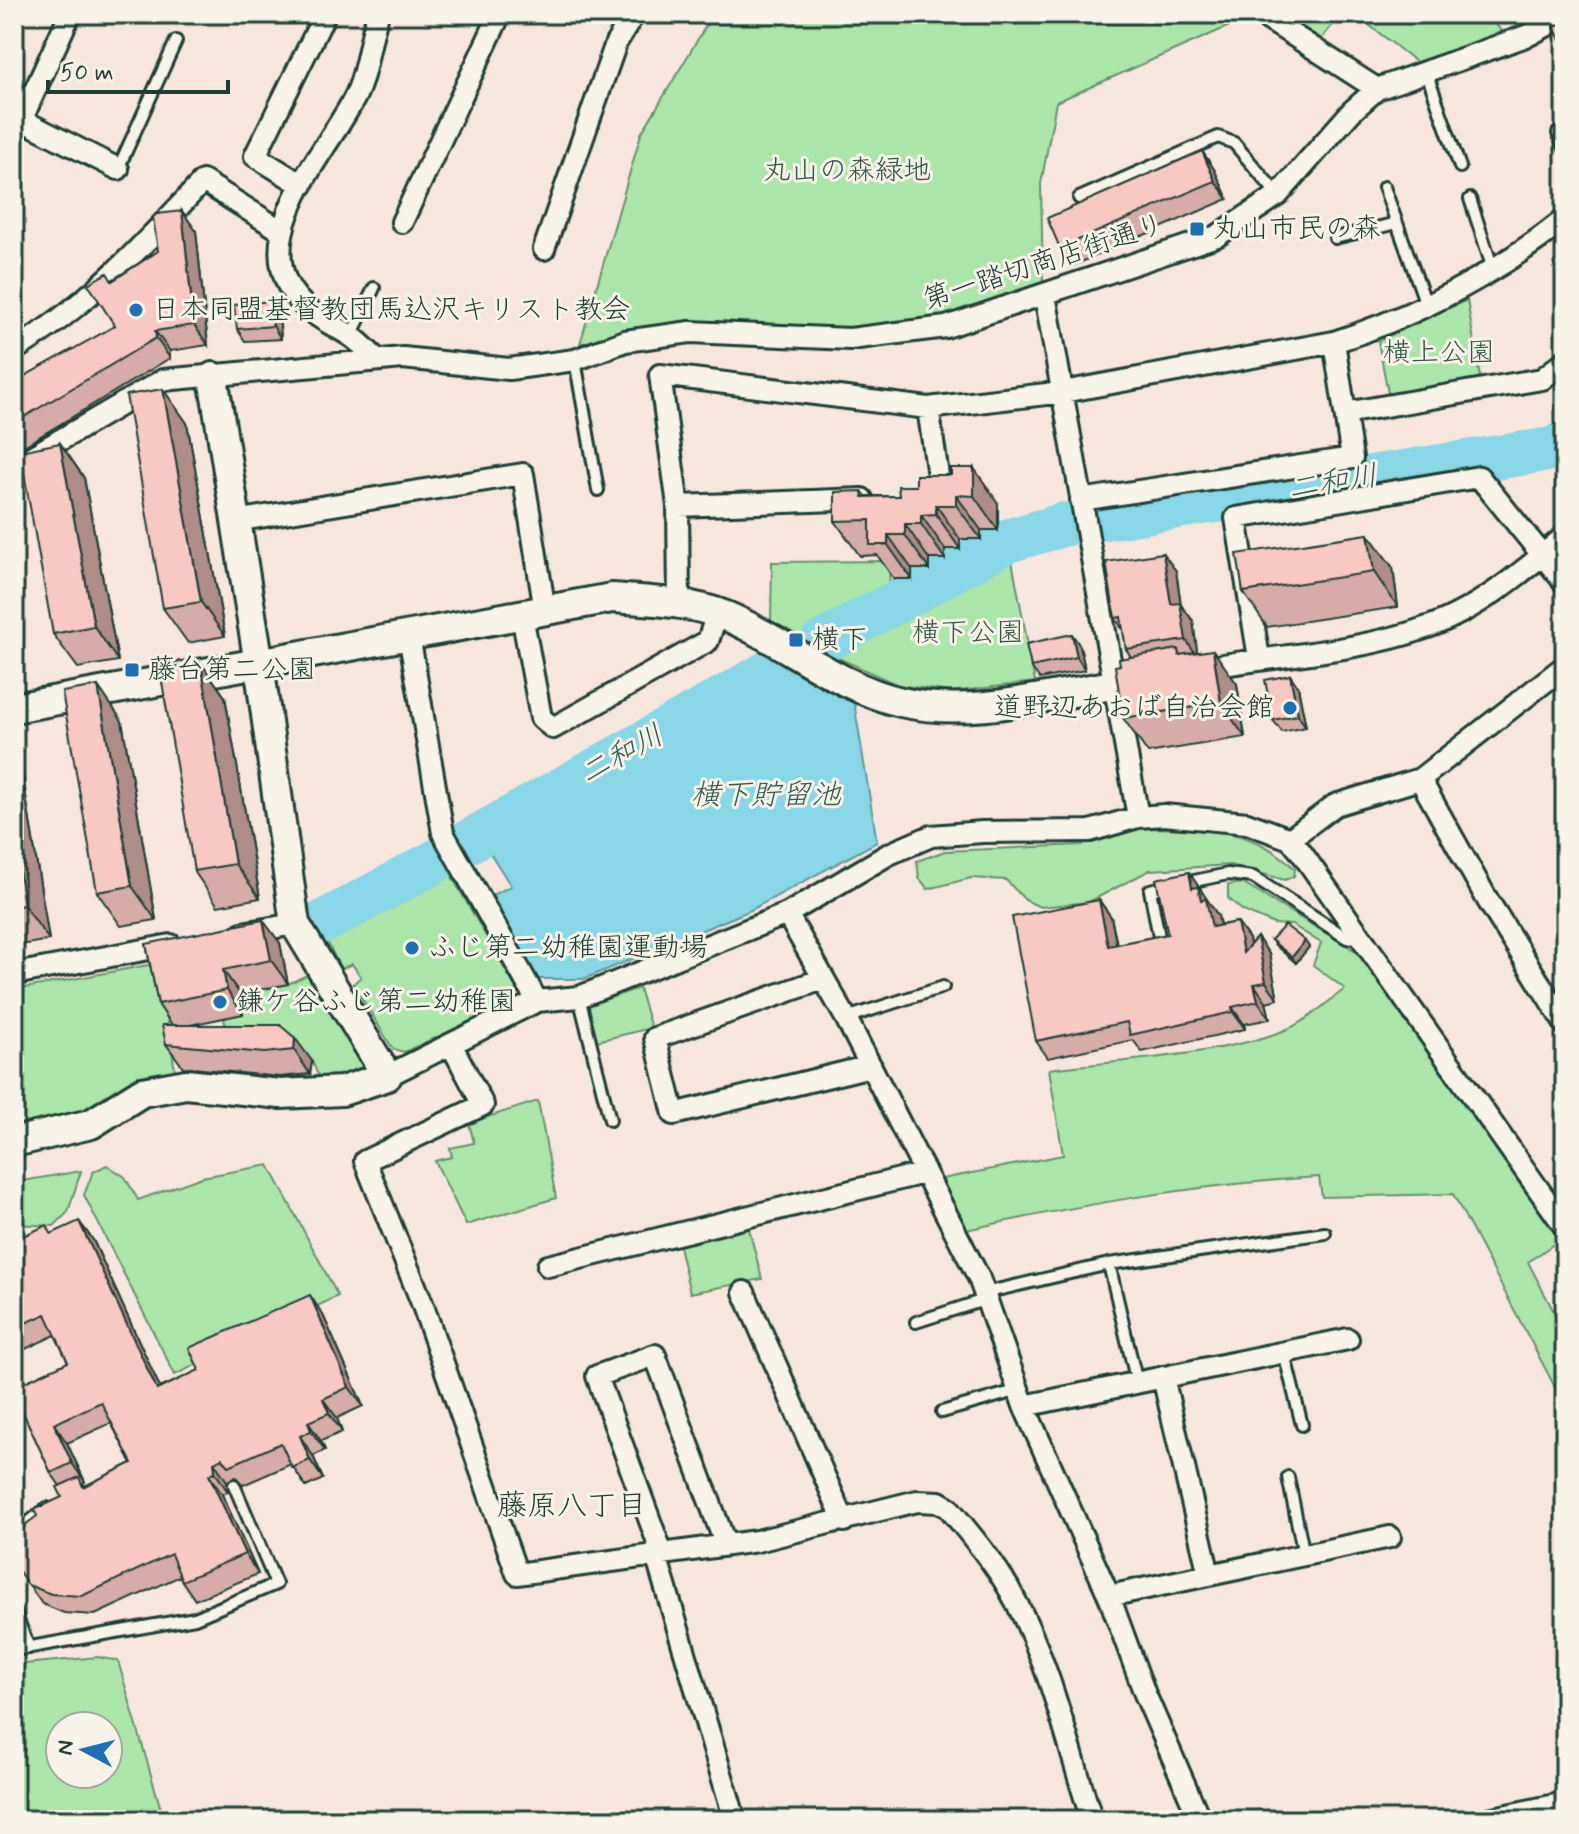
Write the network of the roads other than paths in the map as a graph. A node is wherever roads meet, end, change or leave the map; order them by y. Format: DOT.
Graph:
graph roads {
  1 [pos="70,14"];
  2 [pos="325,14"];
  3 [pos="378,14"];
  4 [pos="500,14"];
  5 [pos="634,14"];
  6 [pos="1260,14"];
  7 [pos="1565,16"];
  8 [pos="176,41"];
  9 [pos="1426,71"];
  10 [pos="1377,89"];
  11 [pos="17,124"];
  12 [pos="1558,133"];
  13 [pos="1565,148"];
  14 [pos="1460,167"];
  15 [pos="118,169"];
  16 [pos="302,185"];
  17 [pos="1384,187"];
  18 [pos="1278,195"];
  19 [pos="1079,198"];
  20 [pos="1470,199"];
  21 [pos="1565,219"];
  22 [pos="402,222"];
  23 [pos="1397,223"];
  24 [pos="280,230"];
  25 [pos="1335,238"];
  26 [pos="544,249"];
  27 [pos="1493,269"];
  28 [pos="374,288"];
  29 [pos="1045,295"];
  30 [pos="1427,307"];
  31 [pos="351,336"];
  32 [pos="1334,342"];
  33 [pos="14,350"];
  34 [pos="376,359"];
  35 [pos="575,360"];
  36 [pos="1565,361"];
  37 [pos="213,377"];
  38 [pos="1063,392"];
  39 [pos="928,408"];
  40 [pos="1345,413"];
  41 [pos="14,467"];
  42 [pos="598,490"];
  43 [pos="911,497"];
  44 [pos="880,498"];
  45 [pos="1082,504"];
  46 [pos="678,506"];
  47 [pos="235,521"];
  48 [pos="1565,536"];
  49 [pos="1543,554"];
  50 [pos="1565,583"];
  51 [pos="679,603"];
  52 [pos="534,613"];
  53 [pos="717,613"];
  54 [pos="409,635"];
  55 [pos="1259,658"];
  56 [pos="259,664"];
  57 [pos="1565,666"];
  58 [pos="1177,673"];
  59 [pos="1126,683"];
  60 [pos="14,708"];
  61 [pos="1420,779"];
  62 [pos="1138,817"];
  63 [pos="1290,839"];
  64 [pos="787,914"];
  65 [pos="295,924"];
  66 [pos="227,935"];
  67 [pos="1362,935"];
  68 [pos="1159,937"];
  69 [pos="197,940"];
  70 [pos="14,974"];
  71 [pos="823,979"];
  72 [pos="943,987"];
  73 [pos="579,997"];
  74 [pos="537,1001"];
  75 [pos="846,1018"];
  76 [pos="1565,1024"];
  77 [pos="452,1046"];
  78 [pos="871,1066"];
  79 [pos="387,1076"];
  80 [pos="610,1120"];
  81 [pos="14,1142"];
  82 [pos="924,1173"];
  83 [pos="1565,1227"];
  84 [pos="1325,1233"];
  85 [pos="1109,1264"];
  86 [pos="548,1266"];
  87 [pos="744,1292"];
  88 [pos="985,1296"];
  89 [pos="916,1322"];
  90 [pos="1348,1339"];
  91 [pos="1284,1353"];
  92 [pos="1163,1377"];
  93 [pos="1137,1383"];
  94 [pos="1021,1398"];
  95 [pos="942,1412"];
  96 [pos="1302,1425"];
  97 [pos="1288,1477"];
  98 [pos="234,1485"];
  99 [pos="53,1506"];
  100 [pos="844,1521"];
  101 [pos="14,1534"];
  102 [pos="1390,1537"];
  103 [pos="725,1543"];
  104 [pos="658,1552"];
  105 [pos="1304,1555"];
  106 [pos="1209,1575"];
  107 [pos="1109,1596"];
  108 [pos="14,1610"];
  109 [pos="29,1648"];
  110 [pos="14,1650"];
  111 [pos="1565,1803"];
  112 [pos="735,1820"];
  113 [pos="1092,1820"];
  114 [pos="1200,1820"];
  115 [pos="1484,1820"];
  1 -- 11 [label="street"];
  2 -- 16 [label="street"];
  3 -- 16 [label="street"];
  4 -- 22 [label="street"];
  5 -- 26 [label="street"];
  6 -- 10 [label="street"];
  7 -- 9 [label="street, 第一踏切商店街通り"];
  8 -- 15 [label="lane"];
  9 -- 10 [label="street, 第一踏切商店街通り"];
  9 -- 14 [label="lane"];
  10 -- 18 [label="street, 第一踏切商店街通り"];
  11 -- 15 [label="street"];
  12 -- 13 [label="lane"];
  16 -- 24 [label="street"];
  17 -- 23 [label="lane"];
  18 -- 19 [label="lane"];
  18 -- 29 [label="street, 第一踏切商店街通り"];
  20 -- 27 [label="lane"];
  21 -- 27 [label="street"];
  23 -- 25 [label="lane"];
  23 -- 30 [label="lane"];
  24 -- 31 [label="street"];
  24 -- 33 [label="street"];
  27 -- 30 [label="street"];
  28 -- 31 [label="lane"];
  29 -- 35 [label="street, 第一踏切商店街通り"];
  29 -- 38 [label="street"];
  30 -- 32 [label="street"];
  31 -- 34 [label="street"];
  32 -- 38 [label="street"];
  32 -- 40 [label="street"];
  34 -- 35 [label="street, 第一踏切商店街通り"];
  34 -- 37 [label="street, 第一踏切商店街通り"];
  35 -- 42 [label="lane"];
  36 -- 40 [label="street"];
  37 -- 41 [label="street, 第一踏切商店街通り"];
  37 -- 47 [label="street"];
  38 -- 39 [label="street"];
  38 -- 45 [label="street"];
  39 -- 43 [label="street"];
  39 -- 46 [label="street"];
  40 -- 45 [label="street"];
  44 -- 46 [label="street"];
  45 -- 59 [label="street"];
  46 -- 51 [label="street"];
  47 -- 52 [label="street"];
  47 -- 56 [label="street"];
  48 -- 49 [label="street"];
  49 -- 50 [label="street"];
  49 -- 55 [label="street"];
  49 -- 55 [label="street"];
  51 -- 52 [label="street"];
  51 -- 53 [label="street"];
  52 -- 53 [label="street"];
  52 -- 54 [label="street"];
  53 -- 59 [label="street"];
  54 -- 56 [label="street"];
  54 -- 74 [label="street"];
  55 -- 58 [label="street"];
  56 -- 60 [label="street"];
  56 -- 65 [label="street"];
  57 -- 61 [label="street"];
  59 -- 62 [label="street"];
  61 -- 63 [label="street"];
  61 -- 76 [label="street"];
  62 -- 63 [label="street"];
  62 -- 64 [label="street"];
  63 -- 67 [label="street"];
  64 -- 71 [label="street"];
  64 -- 73 [label="street"];
  65 -- 66 [label="street"];
  65 -- 79 [label="street"];
  67 -- 68 [label="lane"];
  67 -- 83 [label="street"];
  69 -- 70 [label="street"];
  71 -- 75 [label="street"];
  71 -- 78 [label="street"];
  72 -- 75 [label="lane"];
  73 -- 74 [label="street"];
  73 -- 80 [label="lane"];
  74 -- 77 [label="street"];
  75 -- 78 [label="street"];
  77 -- 79 [label="street"];
  77 -- 104 [label="street"];
  78 -- 82 [label="street"];
  79 -- 81 [label="street"];
  82 -- 86 [label="street"];
  82 -- 88 [label="street"];
  84 -- 85 [label="lane"];
  85 -- 88 [label="lane"];
  85 -- 93 [label="lane"];
  87 -- 100 [label="street"];
  88 -- 89 [label="lane"];
  88 -- 94 [label="street"];
  90 -- 91 [label="street"];
  91 -- 92 [label="street"];
  91 -- 96 [label="lane"];
  92 -- 93 [label="street"];
  92 -- 106 [label="street"];
  93 -- 94 [label="street"];
  94 -- 95 [label="lane"];
  94 -- 107 [label="street"];
  97 -- 105 [label="lane"];
  98 -- 109 [label="lane"];
  99 -- 101 [label="lane"];
  100 -- 103 [label="street"];
  100 -- 113 [label="street"];
  102 -- 105 [label="street"];
  103 -- 104 [label="street"];
  103 -- 104 [label="street"];
  104 -- 112 [label="street"];
  105 -- 106 [label="street"];
  106 -- 107 [label="street"];
  107 -- 114 [label="street"];
  108 -- 109 [label="lane"];
  109 -- 110 [label="lane"];
  111 -- 115 [label="street"];
}
